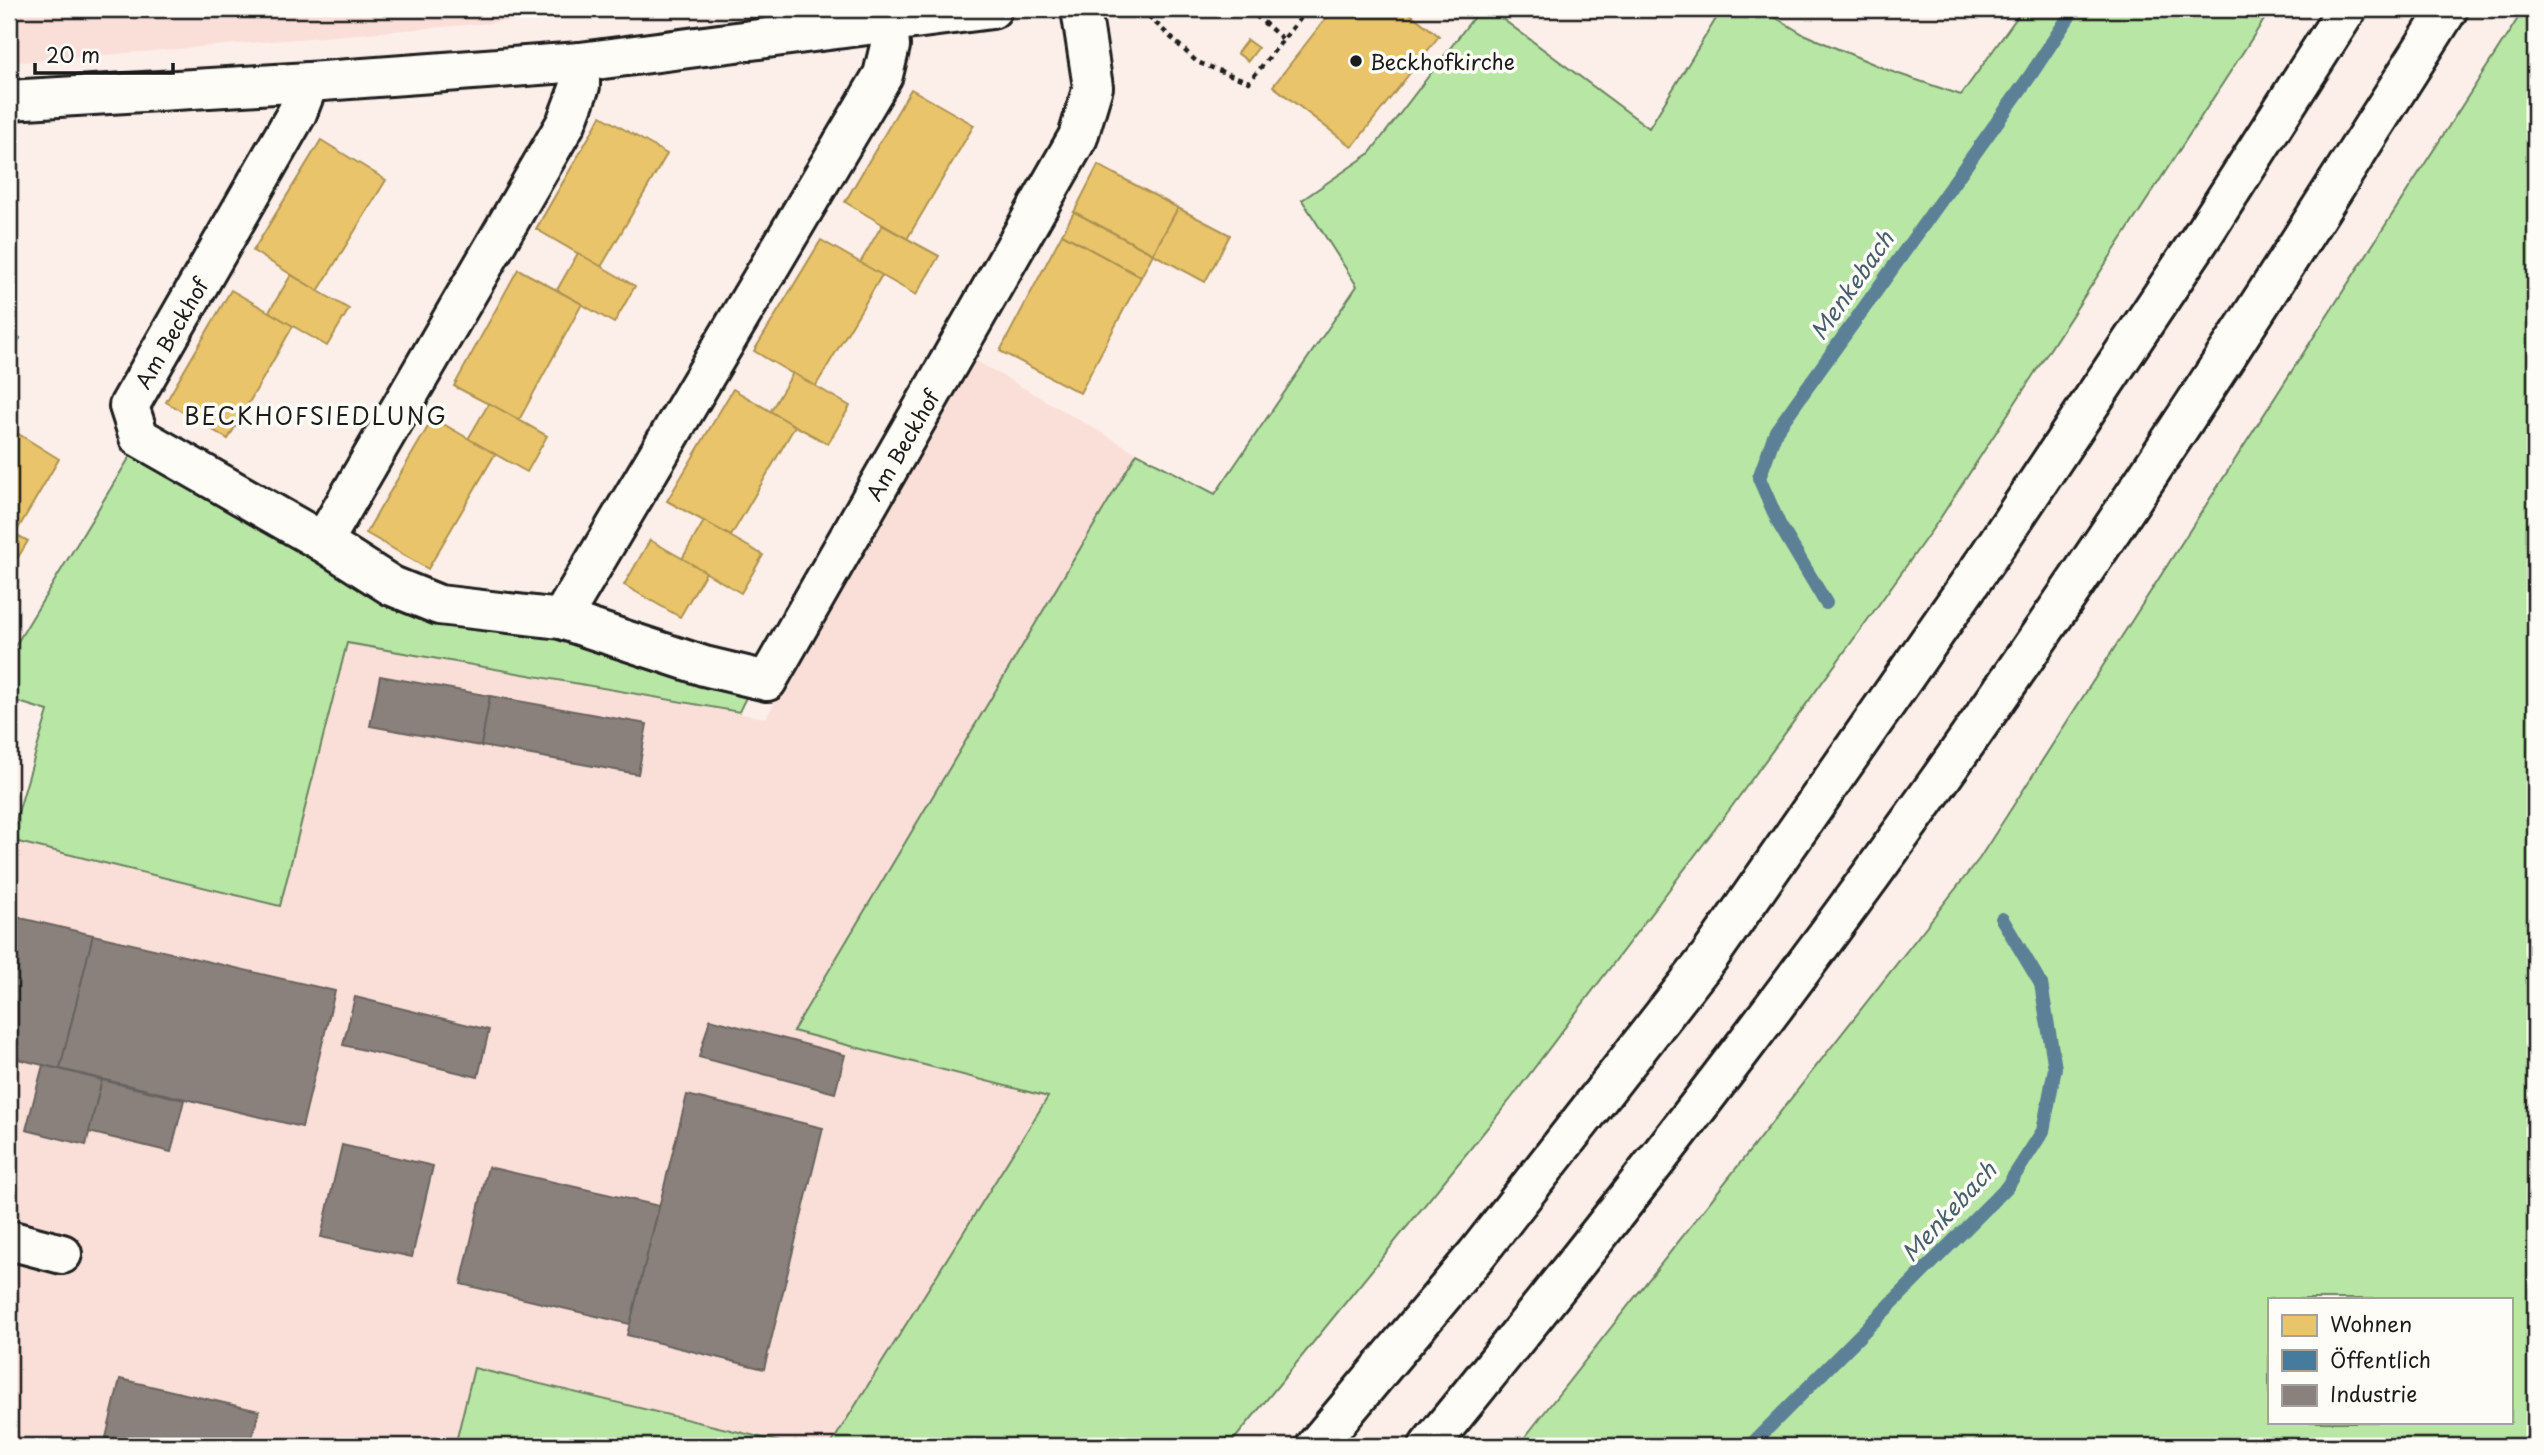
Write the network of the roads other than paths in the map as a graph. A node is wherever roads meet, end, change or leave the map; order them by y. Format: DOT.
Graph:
graph roads {
  1 [pos="992,9"];
  2 [pos="1081,9"];
  3 [pos="2347,9"];
  4 [pos="2448,9"];
  5 [pos="807,21"];
  6 [pos="888,23"];
  7 [pos="580,62"];
  8 [pos="309,82"];
  9 [pos="9,100"];
  10 [pos="323,542"];
  11 [pos="561,619"];
  12 [pos="9,1240"];
  13 [pos="62,1254"];
  14 [pos="1316,1446"];
  15 [pos="1429,1446"];
  1 -- 6 [label="main road"];
  2 -- 11 [label="main road, Am Beckhof"];
  3 -- 14 [label="main road"];
  4 -- 15 [label="main road"];
  5 -- 6 [label="main road"];
  5 -- 7 [label="main road"];
  6 -- 11 [label="main road"];
  7 -- 8 [label="main road"];
  7 -- 10 [label="main road"];
  8 -- 9 [label="main road"];
  8 -- 10 [label="main road, Am Beckhof"];
  10 -- 11 [label="main road, Am Beckhof"];
  12 -- 13 [label="main road"];
}
